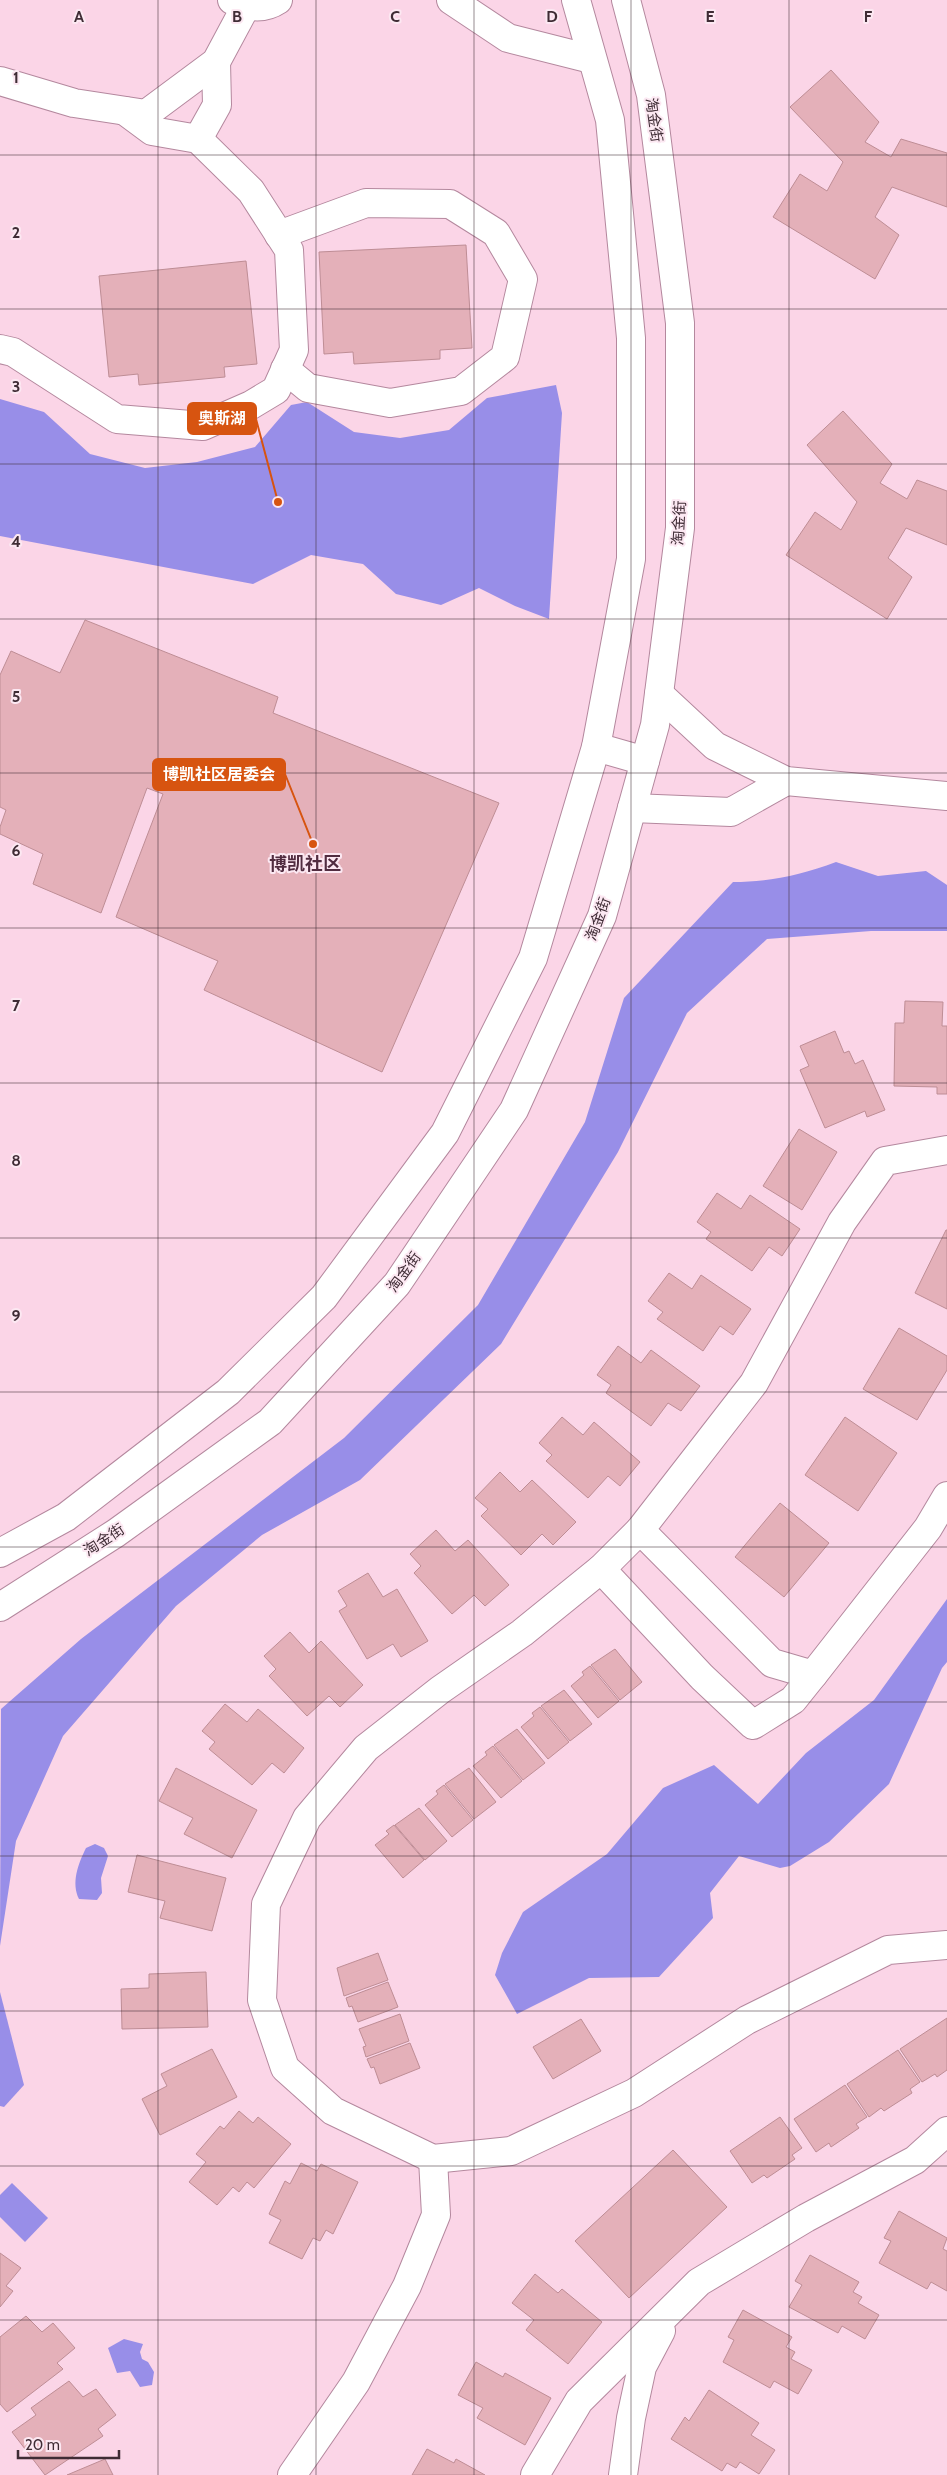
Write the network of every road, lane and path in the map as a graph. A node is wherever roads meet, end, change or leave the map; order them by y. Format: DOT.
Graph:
graph roads {
  1 [pos="278,0"];
  2 [pos="451,0"];
  3 [pos="576,0"];
  4 [pos="626,0"];
  5 [pos="239,3"];
  6 [pos="591,59"];
  7 [pos="216,62"];
  8 [pos="0,81"];
  9 [pos="125,111"];
  10 [pos="198,139"];
  11 [pos="279,236"];
  12 [pos="0,350"];
  13 [pos="285,369"];
  14 [pos="659,694"];
  15 [pos="596,747"];
  16 [pos="645,761"];
  17 [pos="786,781"];
  18 [pos="947,796"];
  19 [pos="632,808"];
  20 [pos="947,1150"];
  21 [pos="947,1496"];
  22 [pos="640,1530"];
  23 [pos="0,1553"];
  24 [pos="601,1569"];
  25 [pos="0,1606"];
  26 [pos="813,1675"];
  27 [pos="947,1944"];
  28 [pos="947,2131"];
  29 [pos="433,2159"];
  30 [pos="675,2305"];
  31 [pos="292,2475"];
  32 [pos="535,2475"];
  33 [pos="623,2475"];
  1 -- 5 [label="street"];
  2 -- 6 [label="street"];
  3 -- 6 [label="street"];
  4 -- 14 [label="street, 淘金街"];
  5 -- 7 [label="street"];
  6 -- 15 [label="street"];
  7 -- 9 [label="street"];
  7 -- 10 [label="street"];
  8 -- 9 [label="street"];
  9 -- 10 [label="street"];
  10 -- 11 [label="street"];
  11 -- 13 [label="street"];
  11 -- 13 [label="street"];
  12 -- 13 [label="street"];
  14 -- 16 [label="street, 淘金街"];
  14 -- 17 [label="street"];
  15 -- 16 [label="street"];
  15 -- 23 [label="street"];
  16 -- 19 [label="street, 淘金街"];
  17 -- 18 [label="street"];
  17 -- 19 [label="street"];
  19 -- 25 [label="street, 淘金街"];
  20 -- 22 [label="street"];
  21 -- 26 [label="street"];
  22 -- 24 [label="street"];
  22 -- 26 [label="street"];
  24 -- 26 [label="street"];
  24 -- 29 [label="street"];
  27 -- 29 [label="street"];
  28 -- 30 [label="street"];
  29 -- 31 [label="street"];
  30 -- 32 [label="street"];
  30 -- 33 [label="street"];
}
